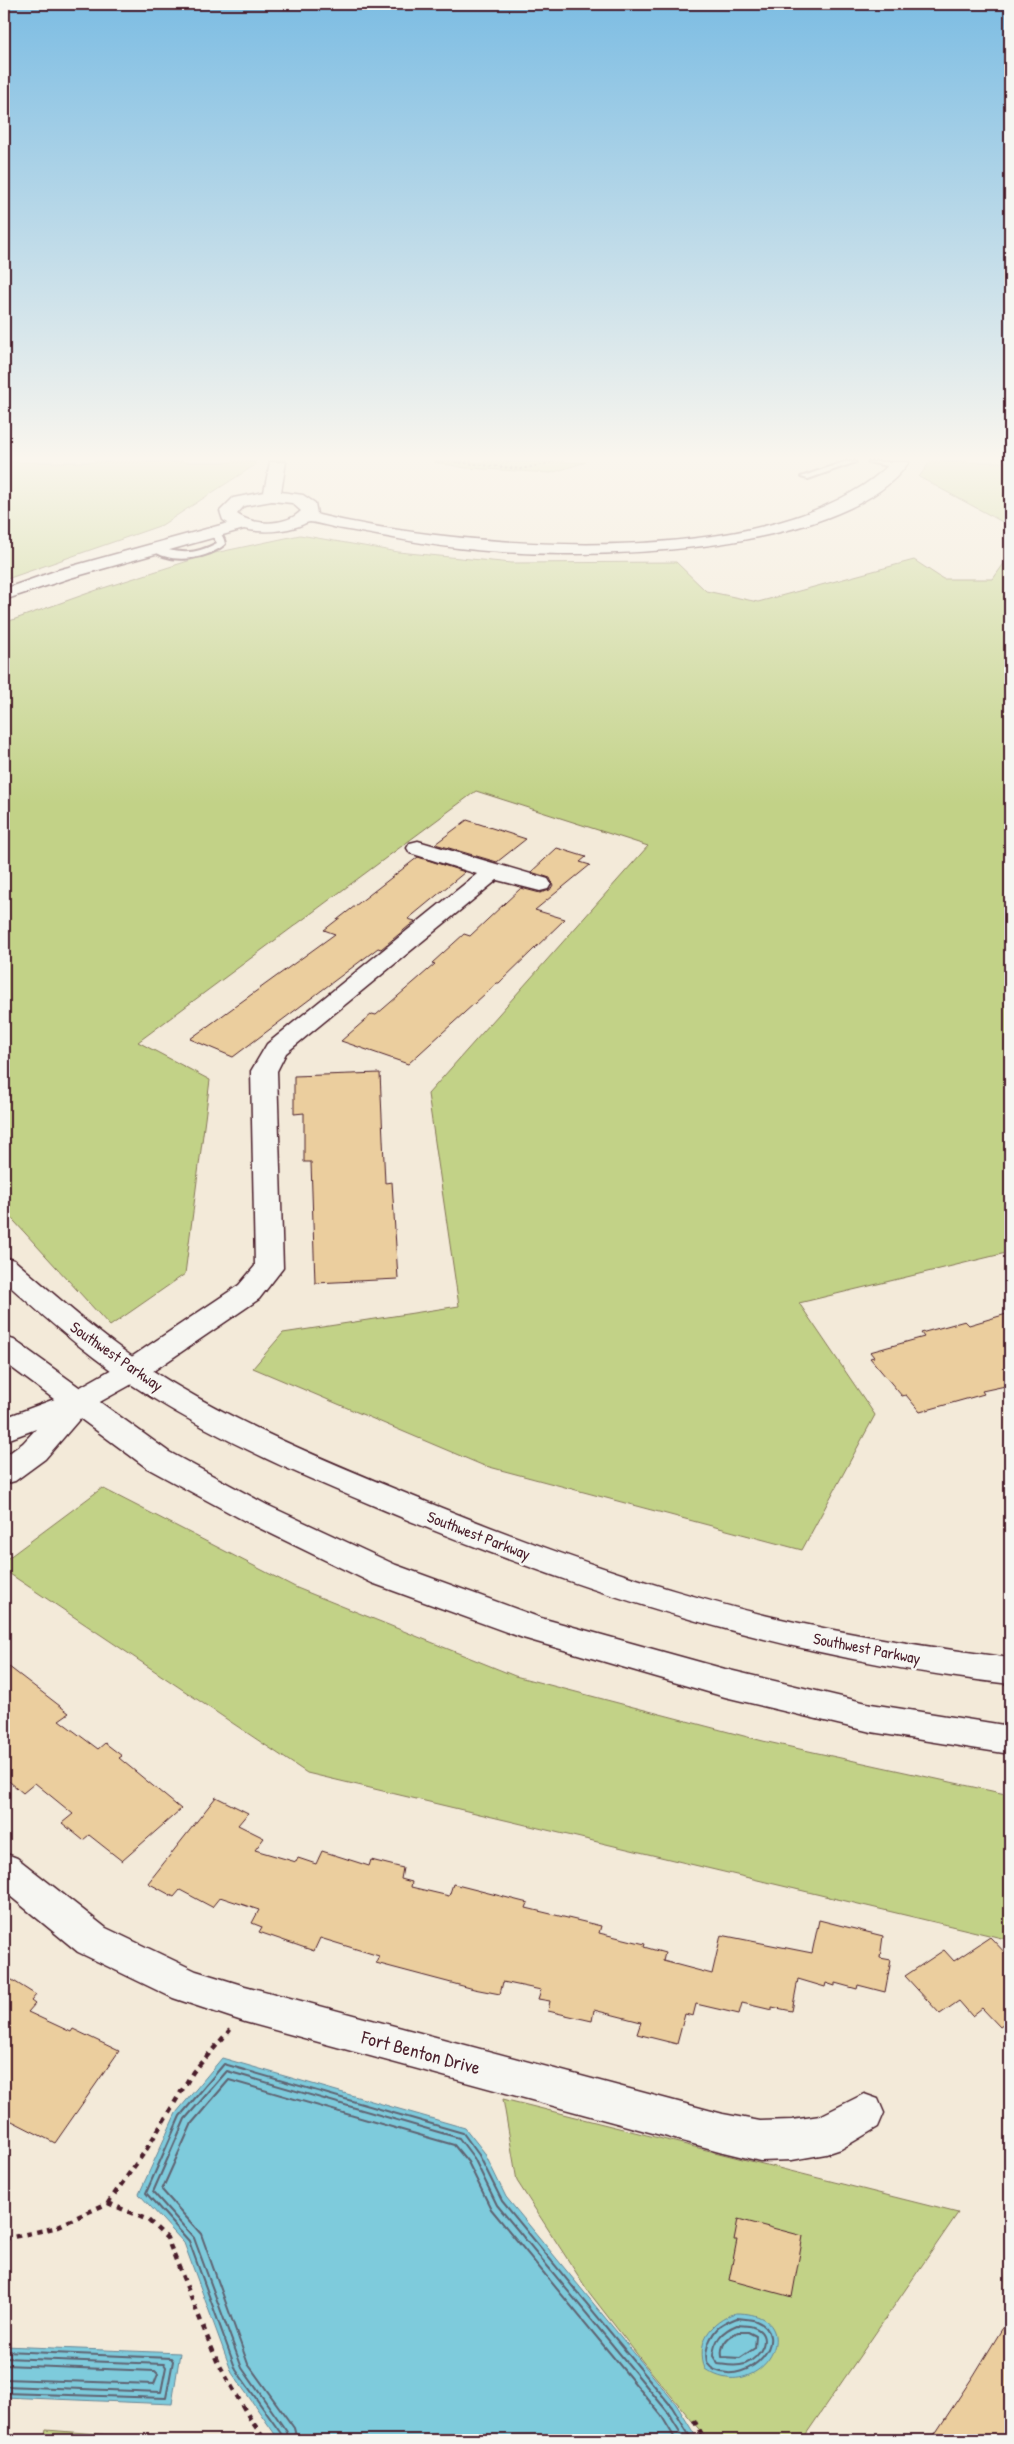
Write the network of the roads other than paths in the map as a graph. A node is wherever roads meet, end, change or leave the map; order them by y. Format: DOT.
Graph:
graph roads {
  1 [pos="58,576"];
  2 [pos="4,595"];
  3 [pos="418,848"];
  4 [pos="492,872"];
  5 [pos="540,884"];
  6 [pos="4,1266"];
  7 [pos="4,1347"];
  8 [pos="132,1371"];
  9 [pos="79,1401"];
  10 [pos="4,1430"];
  11 [pos="4,1473"];
  12 [pos="1010,1672"];
  13 [pos="1010,1740"];
  14 [pos="4,1869"];
  15 [pos="864,2113"];
  1 -- 2 [label="street"];
  3 -- 4 [label="street"];
  4 -- 5 [label="street"];
  4 -- 8 [label="street"];
  6 -- 8 [label="street, Southwest Parkway"];
  7 -- 9 [label="street"];
  8 -- 9 [label="street"];
  8 -- 12 [label="street, Southwest Parkway"];
  9 -- 10 [label="street"];
  9 -- 11 [label="street"];
  9 -- 13 [label="street"];
  14 -- 15 [label="street, Fort Benton Drive"];
}
